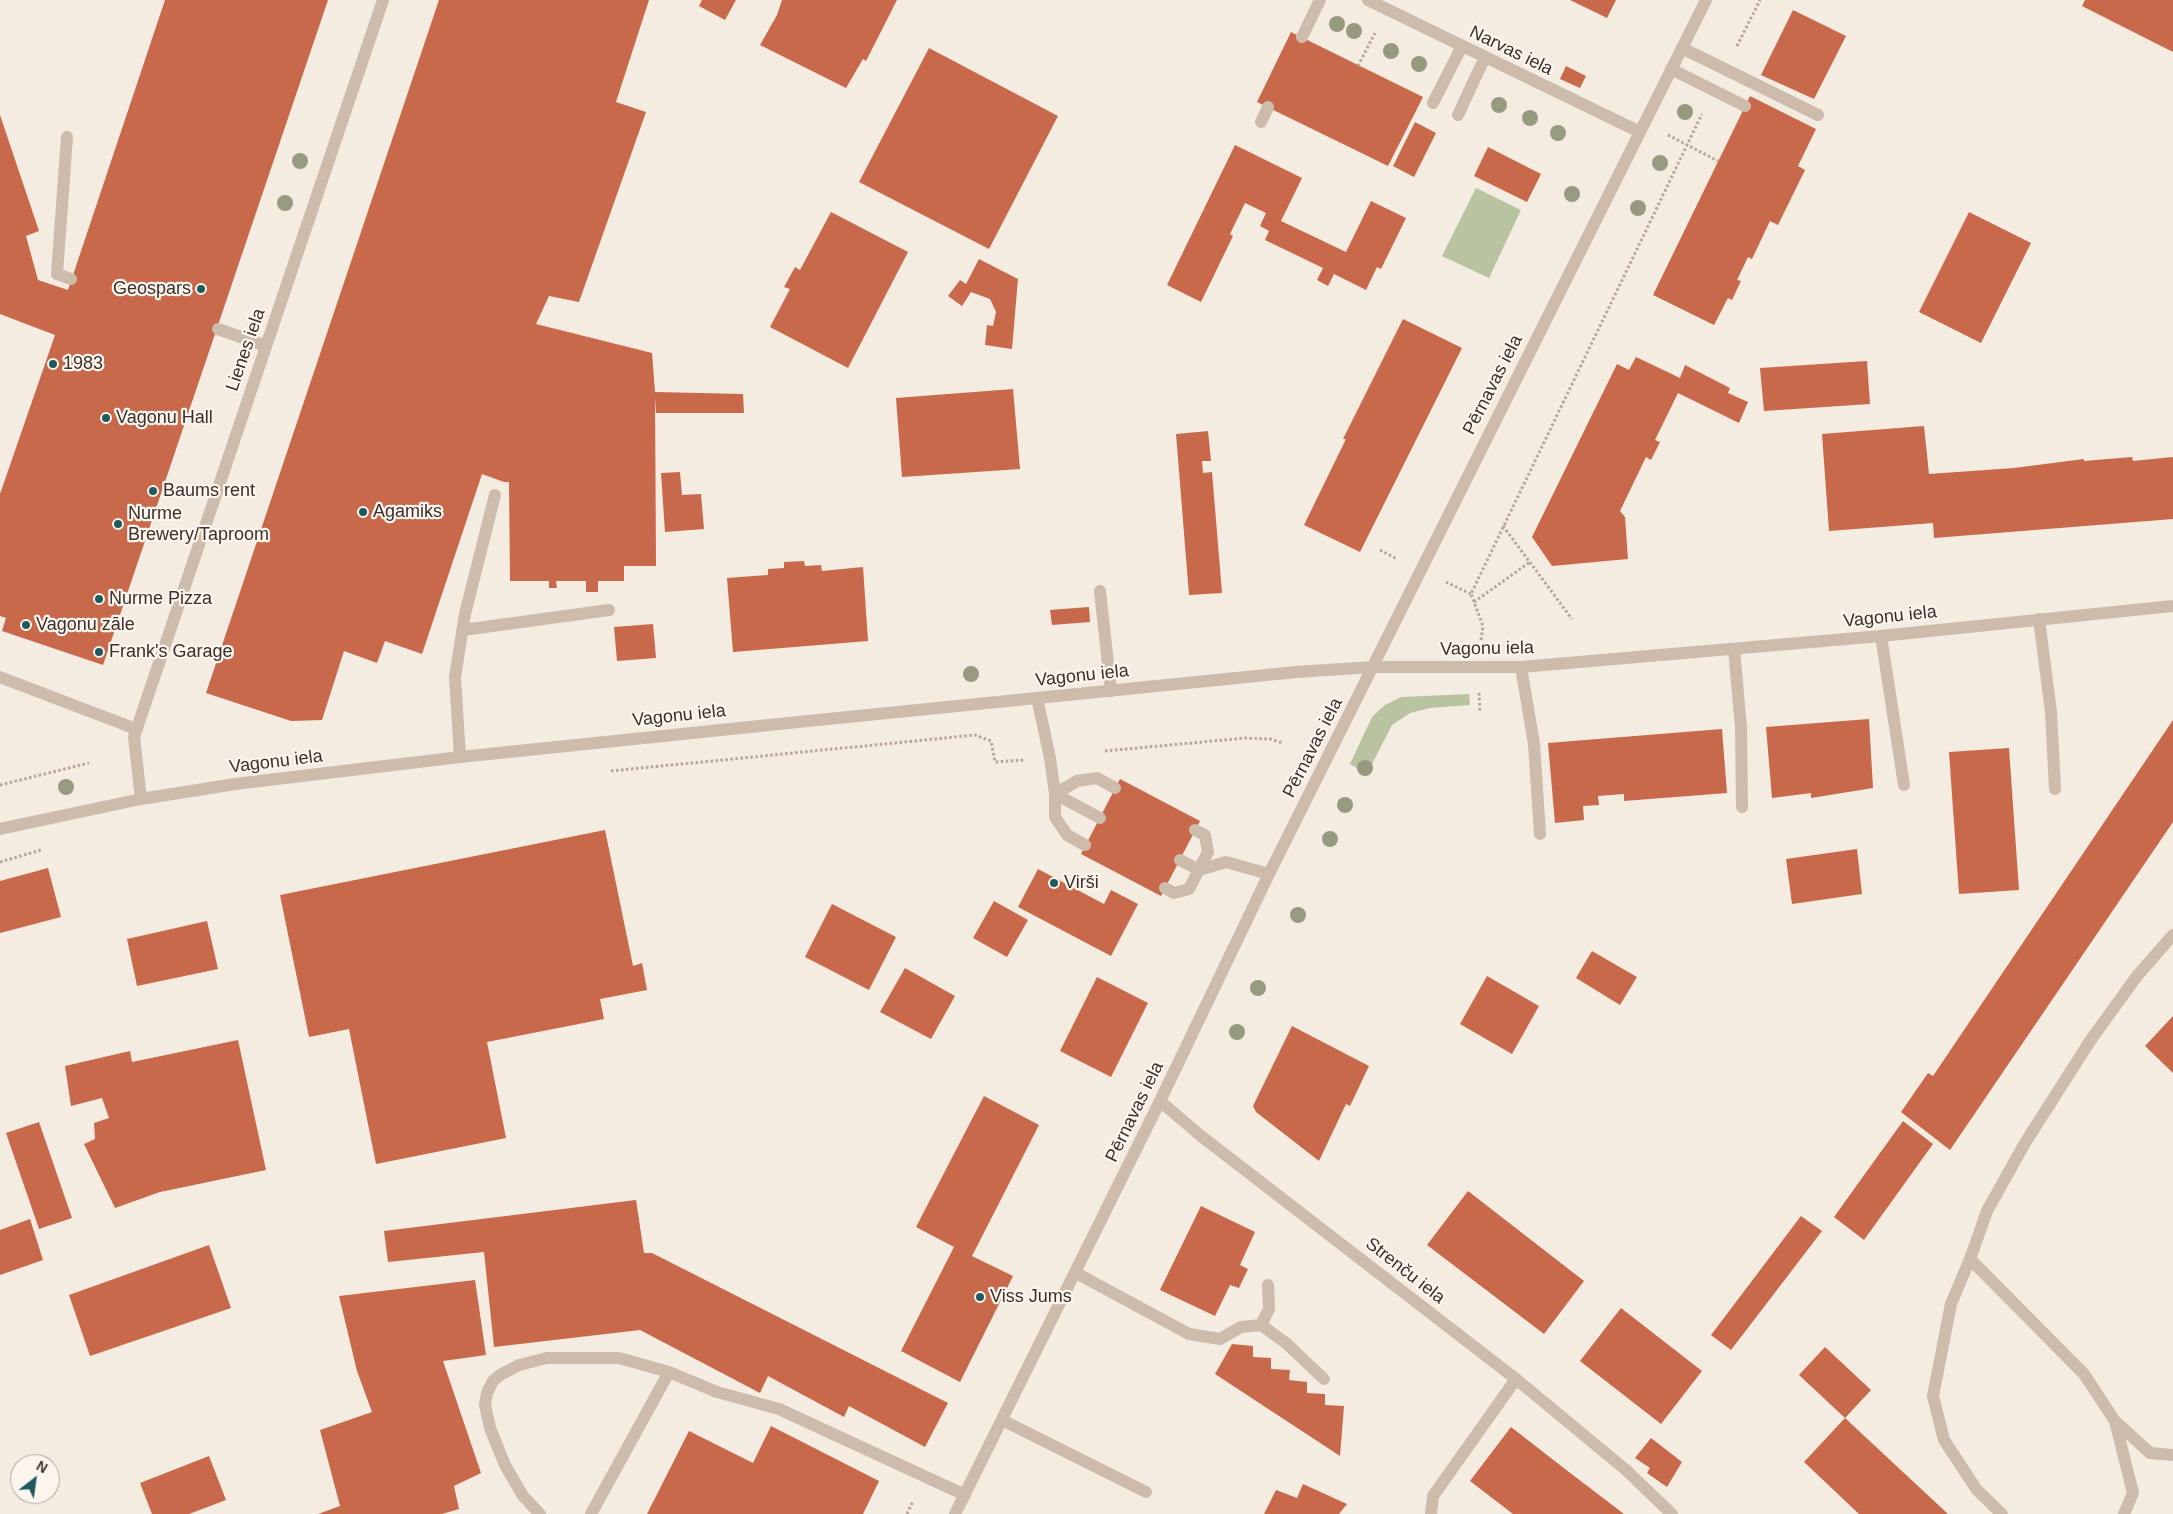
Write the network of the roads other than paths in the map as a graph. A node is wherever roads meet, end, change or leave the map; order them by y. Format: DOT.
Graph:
graph roads {
  1 [pos="383,0"];
  2 [pos="1320,0"];
  3 [pos="1368,0"];
  4 [pos="1706,0"];
  5 [pos="1302,37"];
  6 [pos="1462,46"];
  7 [pos="1682,48"];
  8 [pos="1485,57"];
  9 [pos="1671,70"];
  10 [pos="1433,103"];
  11 [pos="1746,106"];
  12 [pos="1268,107"];
  13 [pos="1458,115"];
  14 [pos="1818,115"];
  15 [pos="1261,122"];
  16 [pos="1642,128"];
  17 [pos="67,137"];
  18 [pos="72,279"];
  19 [pos="218,329"];
  20 [pos="266,346"];
  21 [pos="496,495"];
  22 [pos="1100,591"];
  23 [pos="2173,606"];
  24 [pos="609,610"];
  25 [pos="2039,620"];
  26 [pos="463,630"];
  27 [pos="1881,636"];
  28 [pos="1734,649"];
  29 [pos="1373,667"];
  30 [pos="1521,667"];
  31 [pos="0,677"];
  32 [pos="1112,691"];
  33 [pos="1037,698"];
  34 [pos="136,729"];
  35 [pos="460,757"];
  36 [pos="1904,785"];
  37 [pos="1116,788"];
  38 [pos="2055,788"];
  39 [pos="1054,794"];
  40 [pos="141,799"];
  41 [pos="1742,807"];
  42 [pos="1100,818"];
  43 [pos="0,829"];
  44 [pos="1195,830"];
  45 [pos="1540,834"];
  46 [pos="1085,845"];
  47 [pos="1180,860"];
  48 [pos="1199,870"];
  49 [pos="1269,874"];
  50 [pos="1165,888"];
  51 [pos="2173,935"];
  52 [pos="1160,1101"];
  53 [pos="1970,1259"];
  54 [pos="1076,1273"];
  55 [pos="1268,1285"];
  56 [pos="1261,1325"];
  57 [pos="669,1372"];
  58 [pos="1324,1379"];
  59 [pos="1516,1379"];
  60 [pos="1002,1420"];
  61 [pos="2116,1421"];
  62 [pos="2173,1455"];
  63 [pos="1146,1492"];
  64 [pos="965,1495"];
  65 [pos="540,1514"];
  66 [pos="591,1514"];
  67 [pos="956,1514"];
  68 [pos="1431,1514"];
  69 [pos="1672,1514"];
  70 [pos="2002,1514"];
  71 [pos="2124,1514"];
  1 -- 20 [label="street, Lienes iela"];
  2 -- 5 [label="street"];
  3 -- 6 [label="street, Narvas iela"];
  4 -- 7 [label="street, Pērnavas iela"];
  6 -- 8 [label="street, Narvas iela"];
  6 -- 10 [label="street"];
  7 -- 9 [label="street, Pērnavas iela"];
  7 -- 14 [label="street"];
  8 -- 13 [label="street"];
  8 -- 16 [label="street, Narvas iela"];
  9 -- 11 [label="street"];
  9 -- 16 [label="street, Pērnavas iela"];
  12 -- 15 [label="street"];
  16 -- 29 [label="street, Pērnavas iela"];
  17 -- 18 [label="street"];
  19 -- 20 [label="street"];
  20 -- 34 [label="street, Lienes iela"];
  21 -- 26 [label="street"];
  22 -- 32 [label="street"];
  23 -- 25 [label="street, Vagonu iela"];
  24 -- 26 [label="street"];
  25 -- 27 [label="street, Vagonu iela"];
  25 -- 38 [label="street"];
  26 -- 35 [label="street"];
  27 -- 28 [label="street, Vagonu iela"];
  27 -- 36 [label="street"];
  28 -- 30 [label="street, Vagonu iela"];
  28 -- 41 [label="street"];
  29 -- 30 [label="street, Vagonu iela"];
  29 -- 32 [label="street, Vagonu iela"];
  29 -- 49 [label="street, Pērnavas iela"];
  30 -- 45 [label="street"];
  31 -- 34 [label="street"];
  32 -- 33 [label="street, Vagonu iela"];
  33 -- 35 [label="street, Vagonu iela"];
  33 -- 39 [label="street"];
  34 -- 40 [label="street, Lienes iela"];
  35 -- 40 [label="street, Vagonu iela"];
  37 -- 39 [label="street"];
  39 -- 42 [label="street"];
  39 -- 46 [label="street"];
  40 -- 43 [label="street, Vagonu iela"];
  44 -- 48 [label="street"];
  47 -- 48 [label="street"];
  48 -- 49 [label="street"];
  48 -- 50 [label="street"];
  49 -- 52 [label="street, Pērnavas iela"];
  51 -- 53 [label="street"];
  52 -- 54 [label="street, Pērnavas iela"];
  52 -- 59 [label="street, Strenču iela"];
  53 -- 61 [label="street"];
  53 -- 70 [label="street"];
  54 -- 56 [label="street"];
  54 -- 60 [label="street, Pērnavas iela"];
  55 -- 56 [label="street"];
  56 -- 58 [label="street"];
  57 -- 64 [label="street"];
  57 -- 65 [label="street"];
  57 -- 66 [label="street"];
  59 -- 68 [label="street"];
  59 -- 69 [label="street, Strenču iela"];
  60 -- 63 [label="street"];
  60 -- 64 [label="street, Pērnavas iela"];
  61 -- 62 [label="street"];
  61 -- 71 [label="street"];
  64 -- 67 [label="street, Pērnavas iela"];
}
